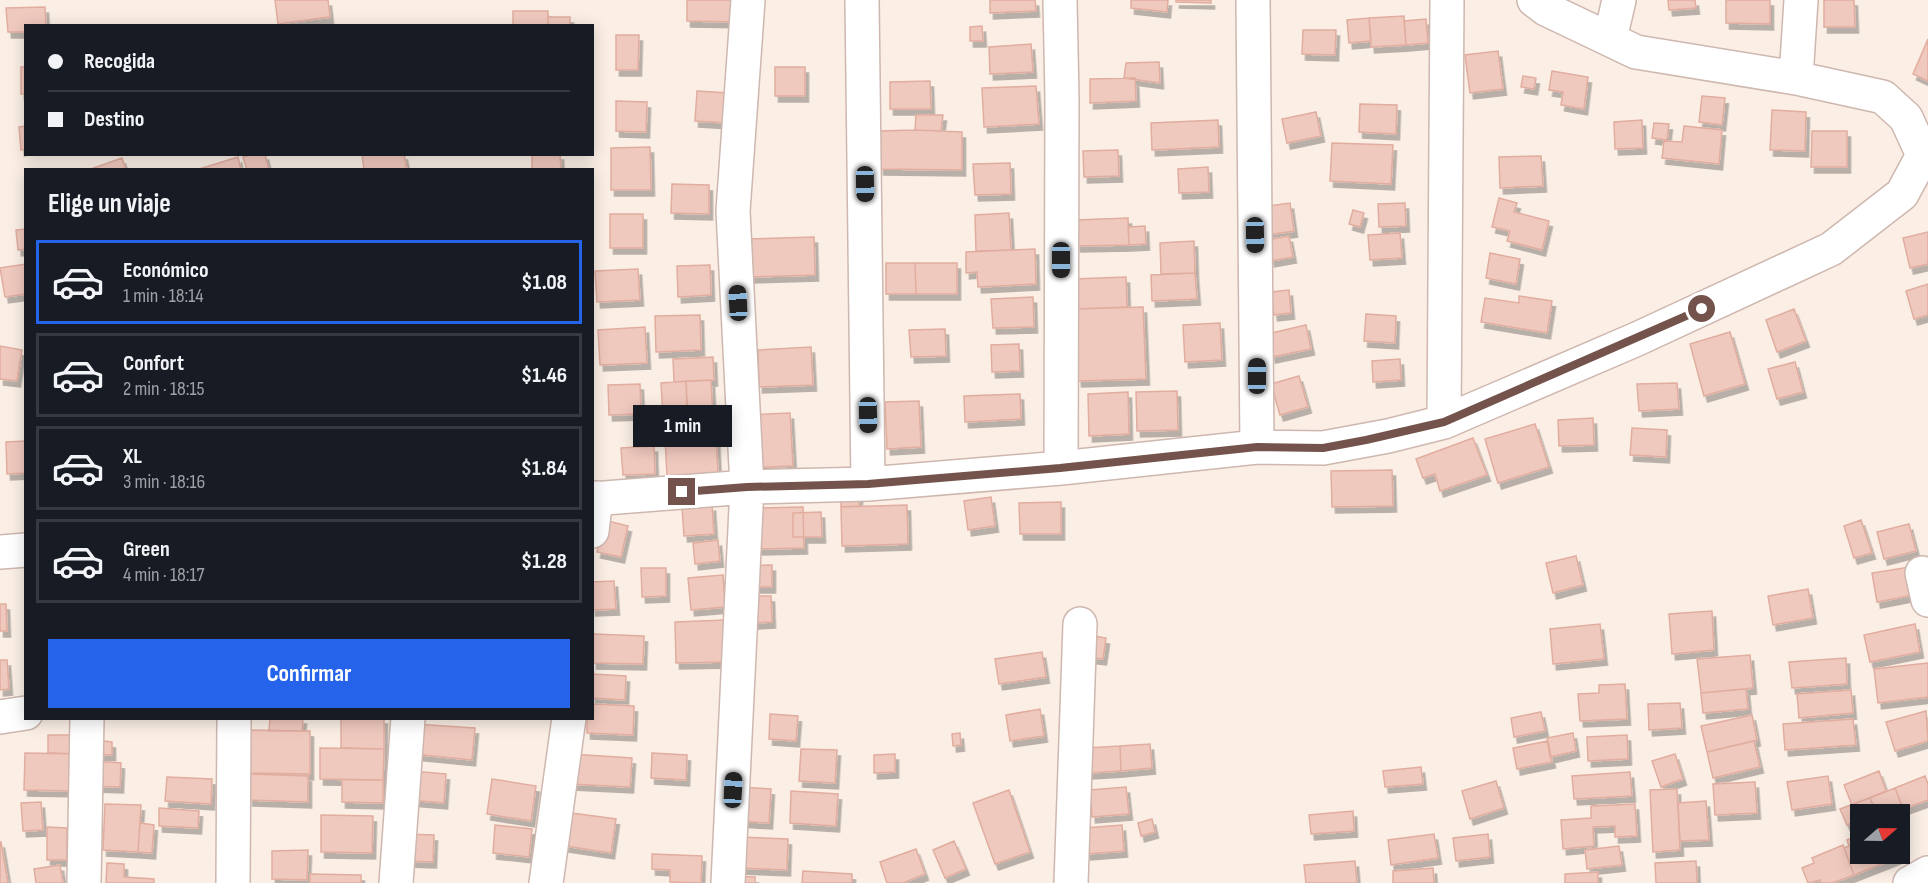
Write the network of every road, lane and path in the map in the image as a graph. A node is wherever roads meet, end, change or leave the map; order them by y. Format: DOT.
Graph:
graph roads {
  1 [pos="748,0"];
  2 [pos="862,0"];
  3 [pos="1060,0"];
  4 [pos="1253,0"];
  5 [pos="1447,0"];
  6 [pos="1534,0"];
  7 [pos="1619,0"];
  8 [pos="1801,0"];
  9 [pos="1610,39"];
  10 [pos="1796,78"];
  11 [pos="1926,155"];
  12 [pos="1444,422"];
  13 [pos="1257,447"];
  14 [pos="1060,468"];
  15 [pos="868,484"];
  16 [pos="747,487"];
  17 [pos="594,498"];
  18 [pos="24,550"];
  19 [pos="0,552"];
  20 [pos="1080,624"];
  21 [pos="24,713"];
  22 [pos="0,717"];
  23 [pos="87,720"];
  24 [pos="234,720"];
  25 [pos="408,720"];
  26 [pos="569,720"];
  27 [pos="1928,873"];
  28 [pos="84,883"];
  29 [pos="232,883"];
  30 [pos="396,883"];
  31 [pos="546,883"];
  32 [pos="728,883"];
  33 [pos="1071,883"];
  34 [pos="1910,883"];
  1 -- 16 [label="street"];
  2 -- 15 [label="street"];
  3 -- 14 [label="street"];
  4 -- 13 [label="street"];
  5 -- 12 [label="street"];
  6 -- 9 [label="street"];
  7 -- 9 [label="street"];
  8 -- 10 [label="street"];
  9 -- 10 [label="street"];
  10 -- 11 [label="street"];
  11 -- 12 [label="street"];
  12 -- 13 [label="street"];
  13 -- 14 [label="street"];
  14 -- 15 [label="street"];
  15 -- 16 [label="street"];
  16 -- 17 [label="street"];
  16 -- 32 [label="street"];
  18 -- 19 [label="street"];
  20 -- 33 [label="street"];
  21 -- 22 [label="street"];
  23 -- 28 [label="street"];
  24 -- 29 [label="street"];
  25 -- 30 [label="street"];
  26 -- 31 [label="street"];
  27 -- 34 [label="street"];
}
